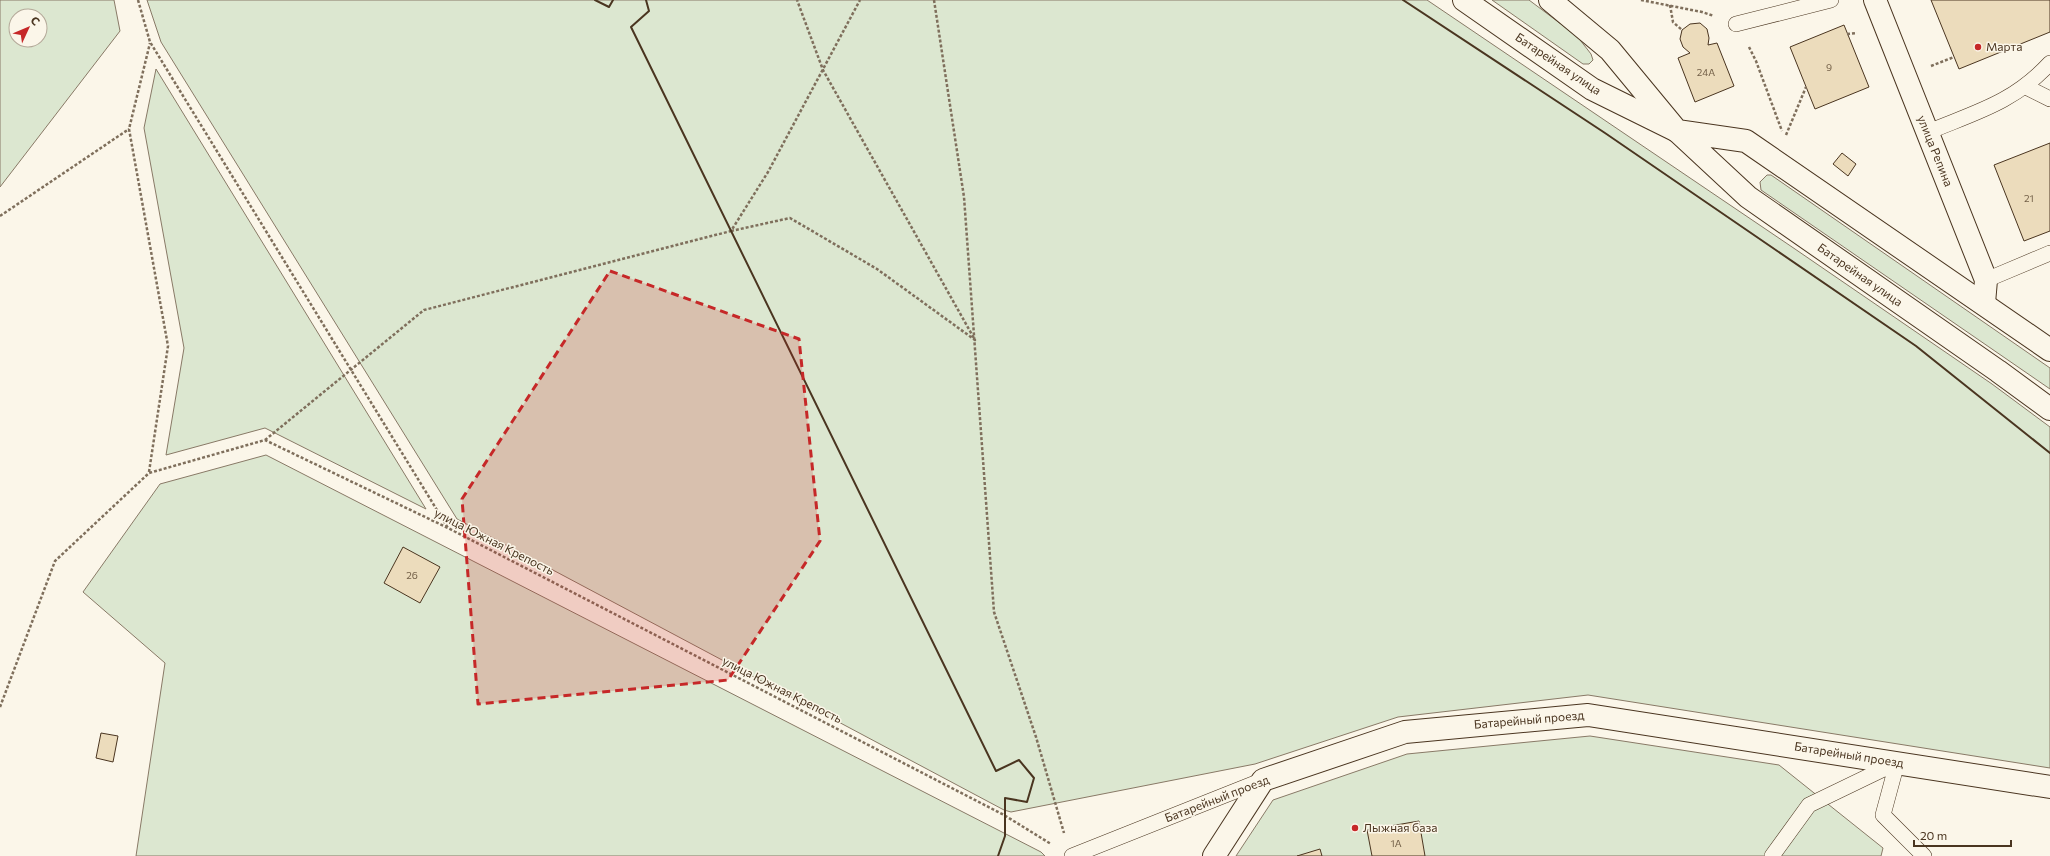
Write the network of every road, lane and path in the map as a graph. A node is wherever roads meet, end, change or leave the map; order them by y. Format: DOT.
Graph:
graph roads {
  1 [pos="138,0"];
  2 [pos="797,0"];
  3 [pos="860,0"];
  4 [pos="934,0"];
  5 [pos="1464,0"];
  6 [pos="1550,0"];
  7 [pos="1831,0"];
  8 [pos="1875,0"];
  9 [pos="1670,6"];
  10 [pos="1736,24"];
  11 [pos="1682,30"];
  12 [pos="150,42"];
  13 [pos="1954,57"];
  14 [pos="2050,62"];
  15 [pos="1926,68"];
  16 [pos="823,70"];
  17 [pos="2026,86"];
  18 [pos="1806,87"];
  19 [pos="2050,99"];
  20 [pos="129,129"];
  21 [pos="1677,131"];
  22 [pos="1928,132"];
  23 [pos="1785,138"];
  24 [pos="0,216"];
  25 [pos="731,230"];
  26 [pos="2050,253"];
  27 [pos="1986,280"];
  28 [pos="1984,303"];
  29 [pos="975,340"];
  30 [pos="2050,350"];
  31 [pos="351,369"];
  32 [pos="2050,410"];
  33 [pos="265,440"];
  34 [pos="149,473"];
  35 [pos="448,528"];
  36 [pos="1,700"];
  37 [pos="0,707"];
  38 [pos="1897,763"];
  39 [pos="1263,780"];
  40 [pos="2050,787"];
  41 [pos="1064,834"];
  42 [pos="1056,848"];
  43 [pos="1072,856"];
  44 [pos="1214,856"];
  45 [pos="1772,856"];
  46 [pos="1924,856"];
  1 -- 12 [label="path"];
  2 -- 16 [label="path"];
  3 -- 16 [label="path"];
  4 -- 29 [label="path"];
  5 -- 21 [label="street, Батарейная улица"];
  6 -- 21 [label="street, Батарейная улица"];
  7 -- 10 [label="lane"];
  8 -- 22 [label="street, улица Репина"];
  9 -- 11 [label="path"];
  12 -- 20 [label="path"];
  12 -- 31 [label="path"];
  13 -- 15 [label="path"];
  14 -- 17 [label="lane"];
  16 -- 25 [label="path"];
  16 -- 29 [label="path"];
  17 -- 19 [label="lane"];
  17 -- 22 [label="lane"];
  18 -- 23 [label="path"];
  20 -- 24 [label="path"];
  20 -- 34 [label="path"];
  21 -- 28 [label="street, Батарейная улица"];
  21 -- 32 [label="street, Батарейная улица"];
  22 -- 27 [label="street, улица Репина"];
  25 -- 29 [label="path"];
  25 -- 31 [label="path"];
  26 -- 27 [label="lane"];
  27 -- 28 [label="street, улица Репина"];
  28 -- 30 [label="street, Батарейная улица"];
  29 -- 41 [label="path"];
  31 -- 33 [label="path"];
  31 -- 35 [label="path"];
  33 -- 34 [label="path"];
  33 -- 35 [label="path, улица Южная Крепость"];
  34 -- 36 [label="path"];
  35 -- 42 [label="path, улица Южная Крепость"];
  36 -- 37 [label="path"];
  38 -- 39 [label="street, Батарейный проезд"];
  38 -- 40 [label="street, Батарейный проезд"];
  38 -- 45 [label="lane"];
  38 -- 46 [label="lane"];
  39 -- 43 [label="lane, Батарейный проезд"];
  39 -- 44 [label="street"];
}
